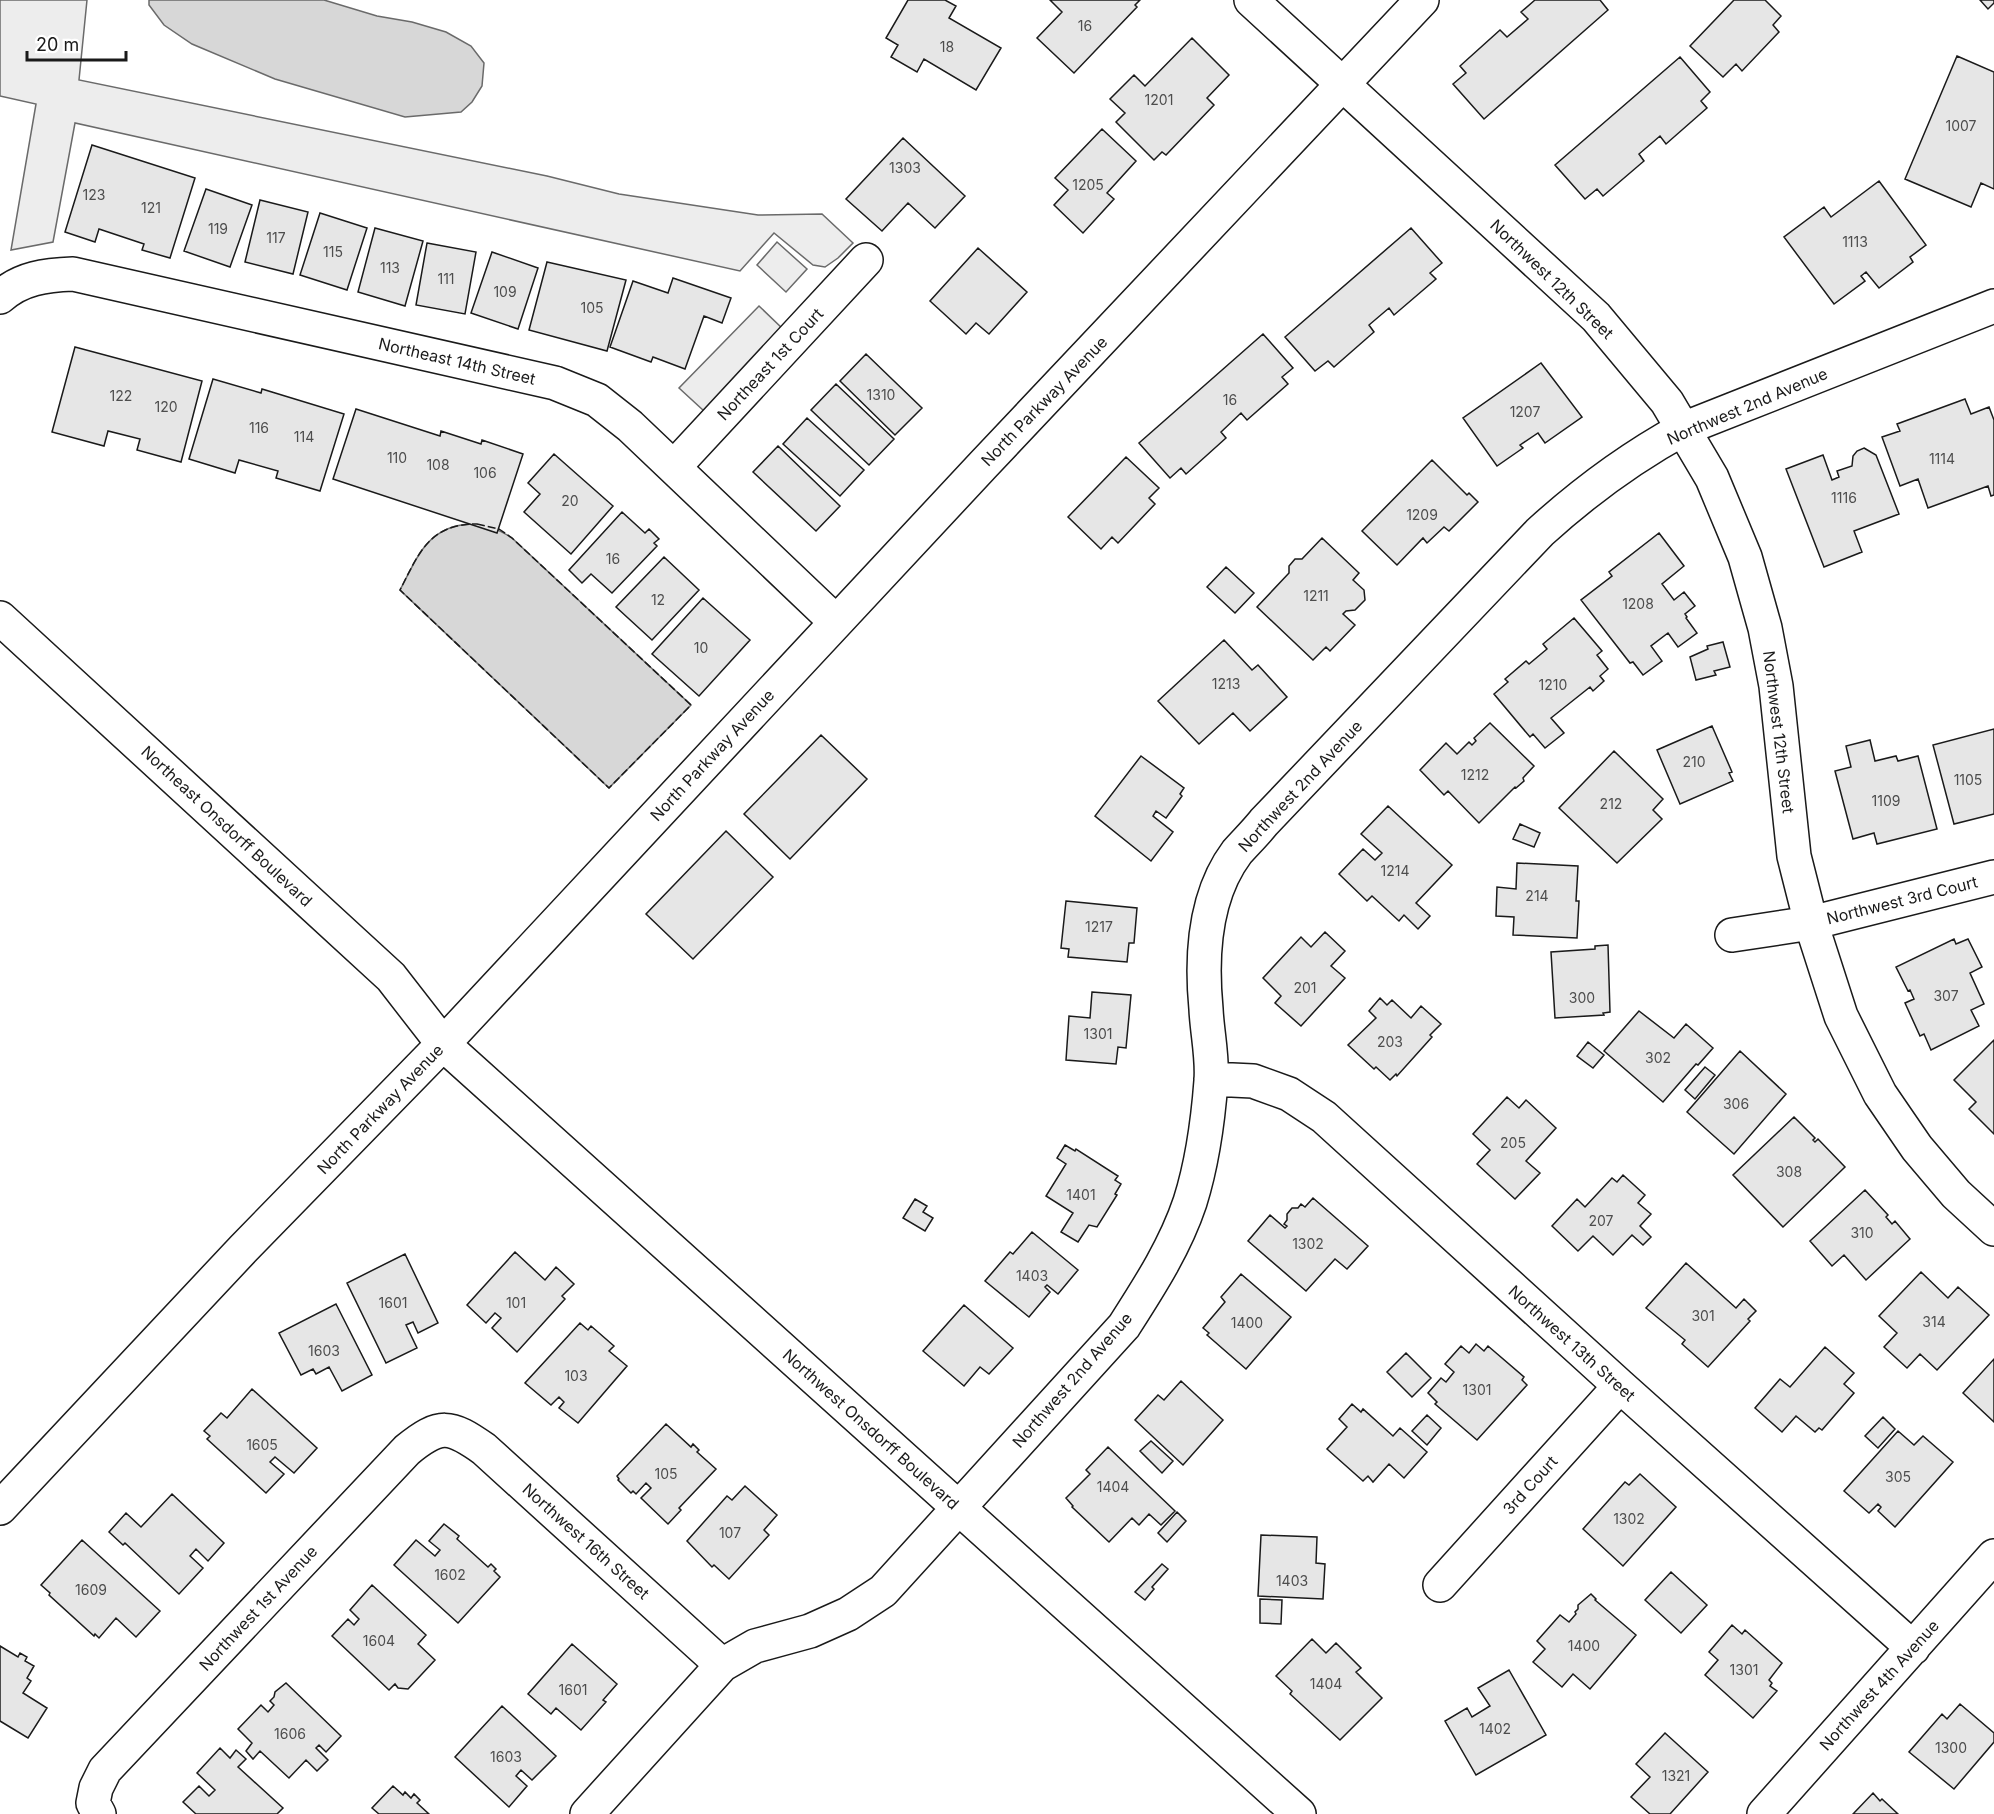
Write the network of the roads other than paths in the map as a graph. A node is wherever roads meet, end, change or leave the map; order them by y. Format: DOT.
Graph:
graph roads {
  1 [pos="1251,0"];
  2 [pos="1422,0"];
  3 [pos="1342,84"];
  4 [pos="866,261"];
  5 [pos="0,297"];
  6 [pos="1994,306"];
  7 [pos="1683,429"];
  8 [pos="674,467"];
  9 [pos="0,618"];
  10 [pos="836,622"];
  11 [pos="1994,878"];
  12 [pos="1811,923"];
  13 [pos="1732,935"];
  14 [pos="443,1044"];
  15 [pos="1211,1079"];
  16 [pos="1994,1229"];
  17 [pos="1620,1386"];
  18 [pos="443,1429"];
  19 [pos="959,1506"];
  20 [pos="0,1508"];
  21 [pos="1994,1556"];
  22 [pos="1440,1585"];
  23 [pos="1913,1648"];
  24 [pos="722,1665"];
  25 [pos="96,1808"];
  26 [pos="587,1814"];
  27 [pos="1299,1814"];
  28 [pos="1764,1814"];
  1 -- 3 [label="street, Northwest 12th Street"];
  2 -- 3 [label="street, North Parkway Avenue"];
  3 -- 7 [label="street, Northwest 12th Street"];
  3 -- 10 [label="street, North Parkway Avenue"];
  4 -- 8 [label="street, Northeast 1st Court"];
  5 -- 8 [label="street, Northeast 14th Street"];
  6 -- 7 [label="street, Northwest 2nd Avenue"];
  7 -- 12 [label="street, Northwest 12th Street"];
  7 -- 15 [label="street, Northwest 2nd Avenue"];
  8 -- 10 [label="street, Northeast 14th Street"];
  9 -- 14 [label="street, Northeast Onsdorff Boulevard"];
  10 -- 14 [label="street, North Parkway Avenue"];
  11 -- 12 [label="street, Northwest 3rd Court"];
  12 -- 13 [label="street, Northwest 3rd Court"];
  12 -- 16 [label="street, Northwest 12th Street"];
  14 -- 19 [label="street, Northwest Onsdorff Boulevard"];
  14 -- 20 [label="street, North Parkway Avenue"];
  15 -- 17 [label="street, Northwest 13th Street"];
  15 -- 19 [label="street, Northwest 2nd Avenue"];
  17 -- 22 [label="street, 3rd Court"];
  17 -- 23 [label="street, Northwest 13th Street"];
  18 -- 24 [label="street, Northwest 16th Street"];
  18 -- 25 [label="street, Northwest 1st Avenue"];
  19 -- 24 [label="street, Northwest 2nd Avenue"];
  19 -- 27 [label="street, Northwest Onsdorff Boulevard"];
  21 -- 23 [label="street, Northwest 4th Avenue"];
  23 -- 28 [label="street, Northwest 4th Avenue"];
  24 -- 26 [label="street, Northwest 2nd Avenue"];
}
